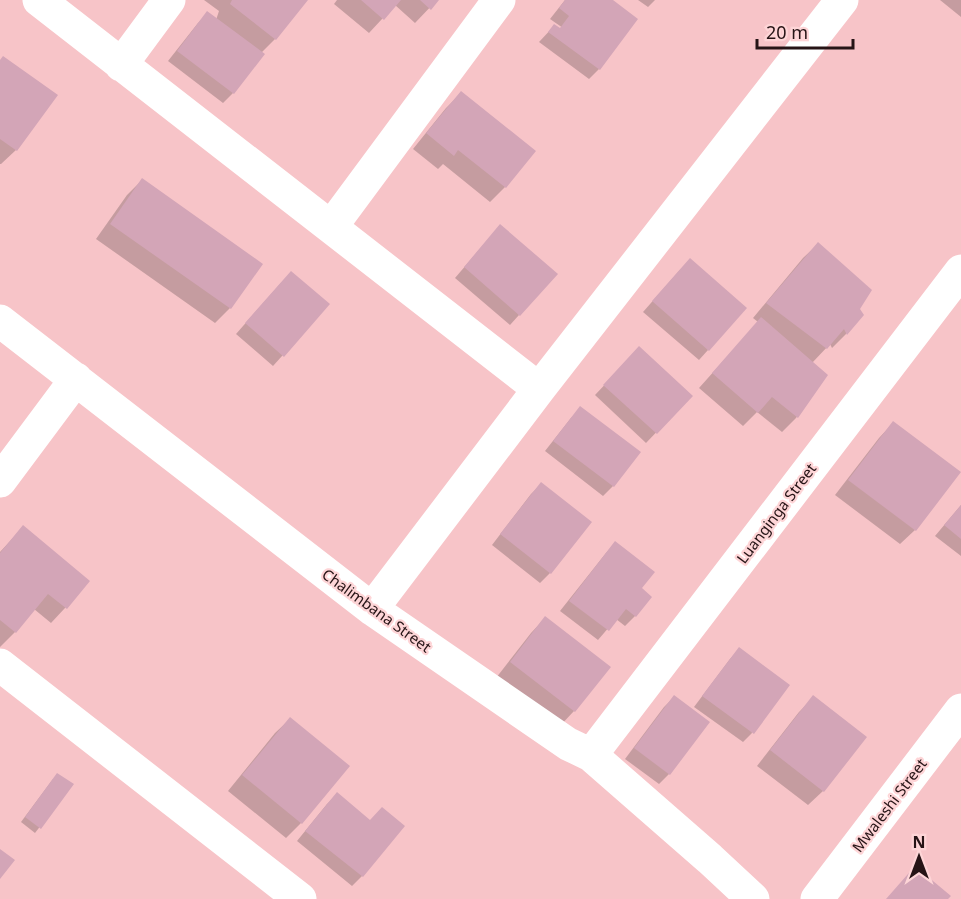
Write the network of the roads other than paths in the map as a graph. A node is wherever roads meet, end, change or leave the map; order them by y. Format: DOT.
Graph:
graph roads {
  1 [pos="39,0"];
  2 [pos="169,0"];
  3 [pos="499,0"];
  4 [pos="842,0"];
  5 [pos="121,65"];
  6 [pos="331,227"];
  7 [pos="961,271"];
  8 [pos="0,321"];
  9 [pos="76,379"];
  10 [pos="539,389"];
  11 [pos="0,481"];
  12 [pos="372,609"];
  13 [pos="0,664"];
  14 [pos="961,710"];
  15 [pos="591,755"];
  16 [pos="300,899"];
  17 [pos="753,899"];
  18 [pos="817,899"];
  1 -- 5 [label="street"];
  2 -- 5 [label="street"];
  3 -- 6 [label="street"];
  4 -- 10 [label="street"];
  5 -- 6 [label="street"];
  6 -- 10 [label="street"];
  7 -- 15 [label="street, Luanginga Street"];
  8 -- 9 [label="street, Chalimbana Street"];
  9 -- 11 [label="street"];
  9 -- 12 [label="street, Chalimbana Street"];
  10 -- 12 [label="street"];
  12 -- 15 [label="street, Chalimbana Street"];
  13 -- 16 [label="street"];
  14 -- 18 [label="street, Mwaleshi Street"];
  15 -- 17 [label="street, Chalimbana Street"];
}
